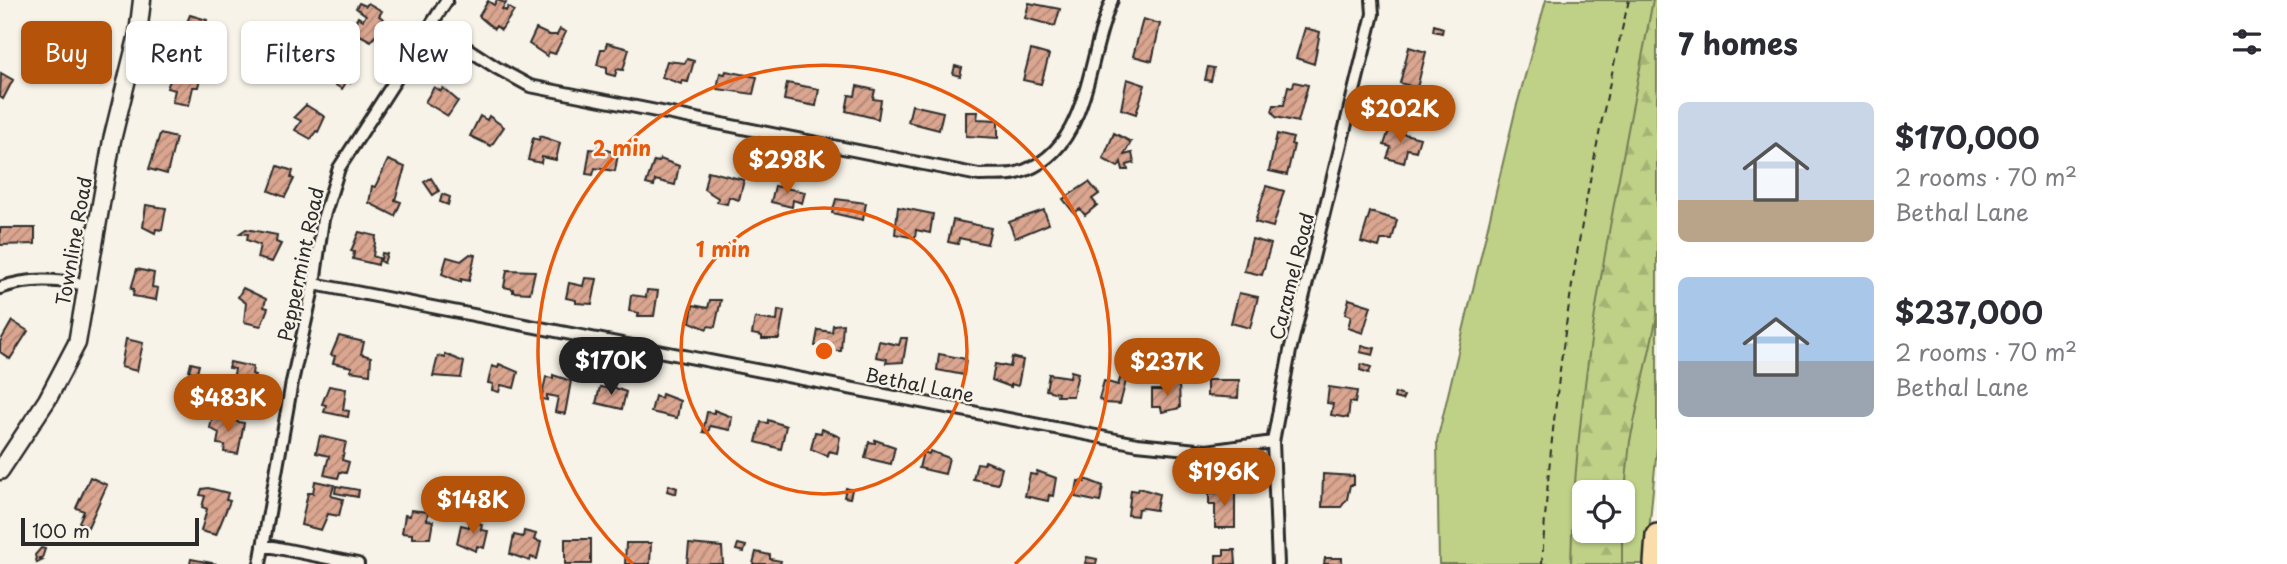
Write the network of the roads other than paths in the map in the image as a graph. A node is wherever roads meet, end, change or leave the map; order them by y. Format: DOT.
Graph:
graph roads {
  1 [pos="142,0"];
  2 [pos="447,0"];
  3 [pos="1112,0"];
  4 [pos="1372,0"];
  5 [pos="434,21"];
  6 [pos="472,52"];
  7 [pos="393,84"];
  8 [pos="314,284"];
  9 [pos="88,285"];
  10 [pos="0,288"];
  11 [pos="1273,442"];
  12 [pos="0,471"];
  13 [pos="1657,535"];
  14 [pos="263,545"];
  15 [pos="260,564"];
  16 [pos="358,564"];
  17 [pos="1278,564"];
  18 [pos="1655,564"];
  1 -- 9 [label="main road, Townline Road"];
  2 -- 5 [label="street, Peppermint Road"];
  3 -- 6 [label="street"];
  4 -- 11 [label="street, Caramel Road"];
  7 -- 8 [label="street, Peppermint Road"];
  8 -- 11 [label="street, Bethal Lane"];
  8 -- 14 [label="street, Peppermint Road"];
  9 -- 10 [label="street"];
  9 -- 12 [label="main road, Townline Road"];
  11 -- 17 [label="street, Caramel Road"];
  13 -- 18 [label="highway"];
  14 -- 15 [label="street, Peppermint Road"];
  14 -- 16 [label="street"];
}
